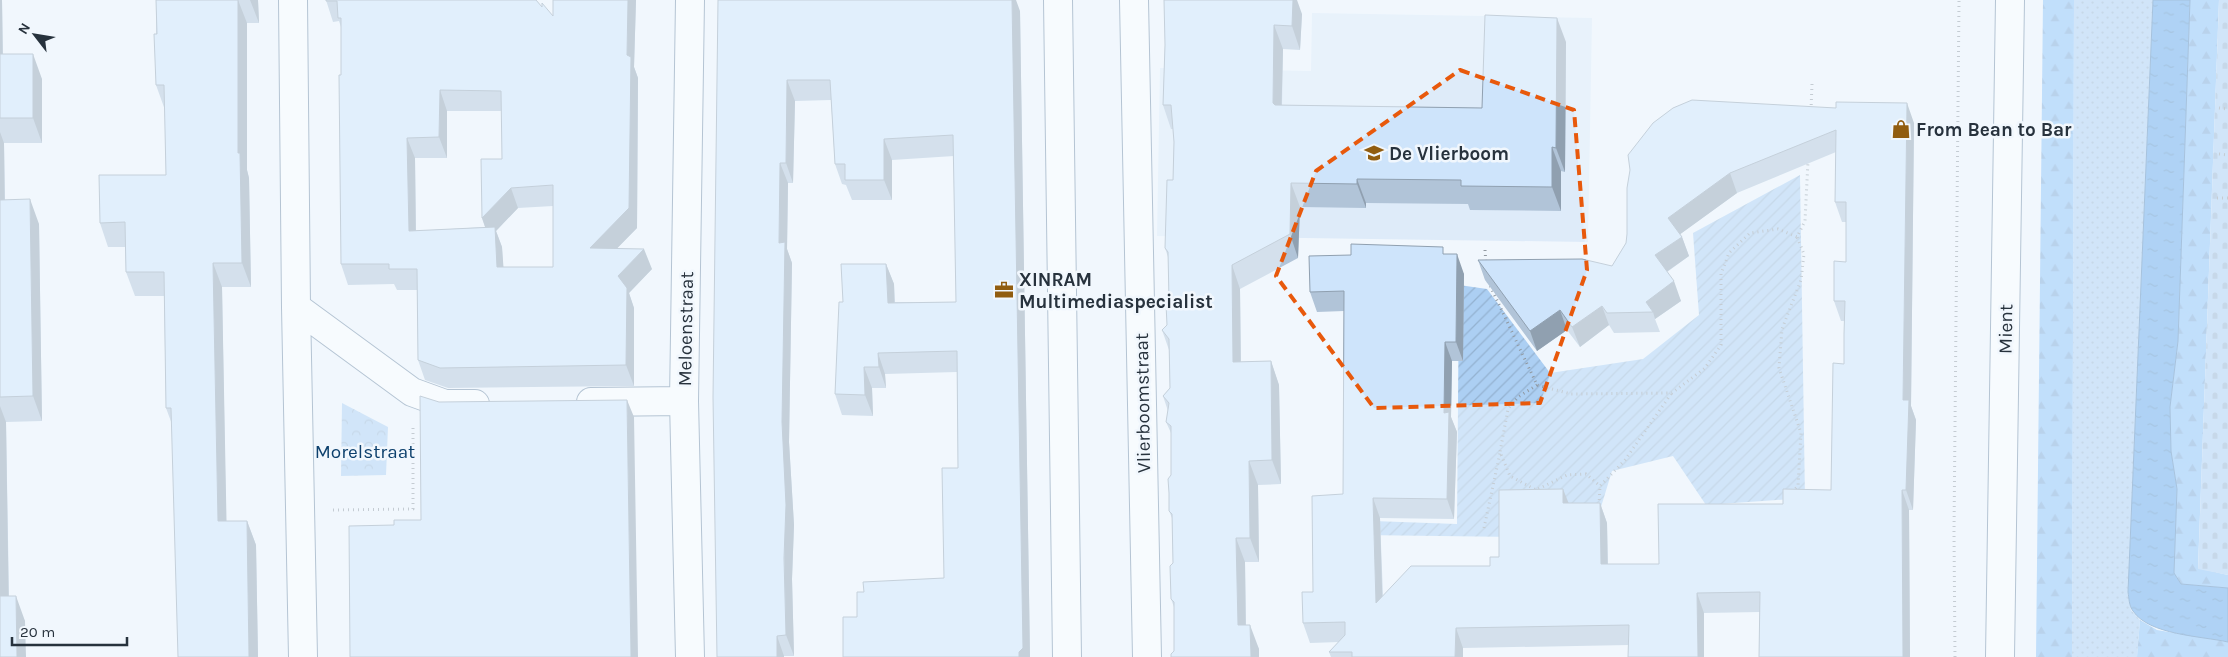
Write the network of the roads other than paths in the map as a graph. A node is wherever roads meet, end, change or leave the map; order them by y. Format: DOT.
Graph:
graph roads {
  1 [pos="293,0"];
  2 [pos="690,0"];
  3 [pos="1058,0"];
  4 [pos="1134,0"];
  5 [pos="2010,0"];
  6 [pos="296,307"];
  7 [pos="684,401"];
  8 [pos="565,402"];
  9 [pos="505,403"];
  10 [pos="303,657"];
  11 [pos="690,657"];
  12 [pos="1067,657"];
  13 [pos="1147,657"];
  14 [pos="2000,657"];
  1 -- 6 [label="street"];
  2 -- 7 [label="street, Meloenstraat"];
  3 -- 12 [label="street"];
  4 -- 13 [label="street, Vlierboomstraat"];
  5 -- 14 [label="street, Mient"];
  6 -- 9 [label="street"];
  6 -- 10 [label="street"];
  7 -- 8 [label="street"];
  7 -- 11 [label="street, Meloenstraat"];
}
